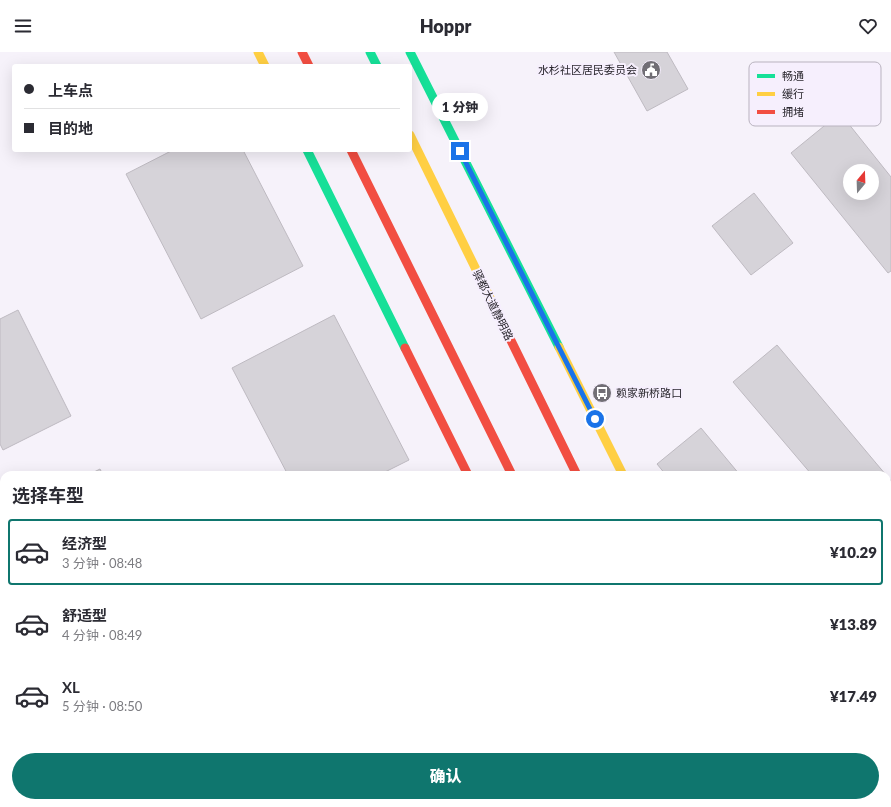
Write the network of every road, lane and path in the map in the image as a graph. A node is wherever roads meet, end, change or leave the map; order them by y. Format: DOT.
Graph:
graph roads {
  1 [pos="258,52"];
  2 [pos="302,52"];
  3 [pos="370,52"];
  4 [pos="410,52"];
  5 [pos="264,64"];
  6 [pos="308,64"];
  7 [pos="376,64"];
  8 [pos="412,139"];
  9 [pos="308,152"];
  10 [pos="352,152"];
  11 [pos="466,471"];
  12 [pos="510,471"];
  13 [pos="575,471"];
  14 [pos="621,471"];
  1 -- 5 [label="street"];
  2 -- 6 [label="street"];
  3 -- 7 [label="street"];
  4 -- 14 [label="street"];
  8 -- 13 [label="street, 驿都大道静明路"];
  9 -- 11 [label="street"];
  10 -- 12 [label="street"];
}
